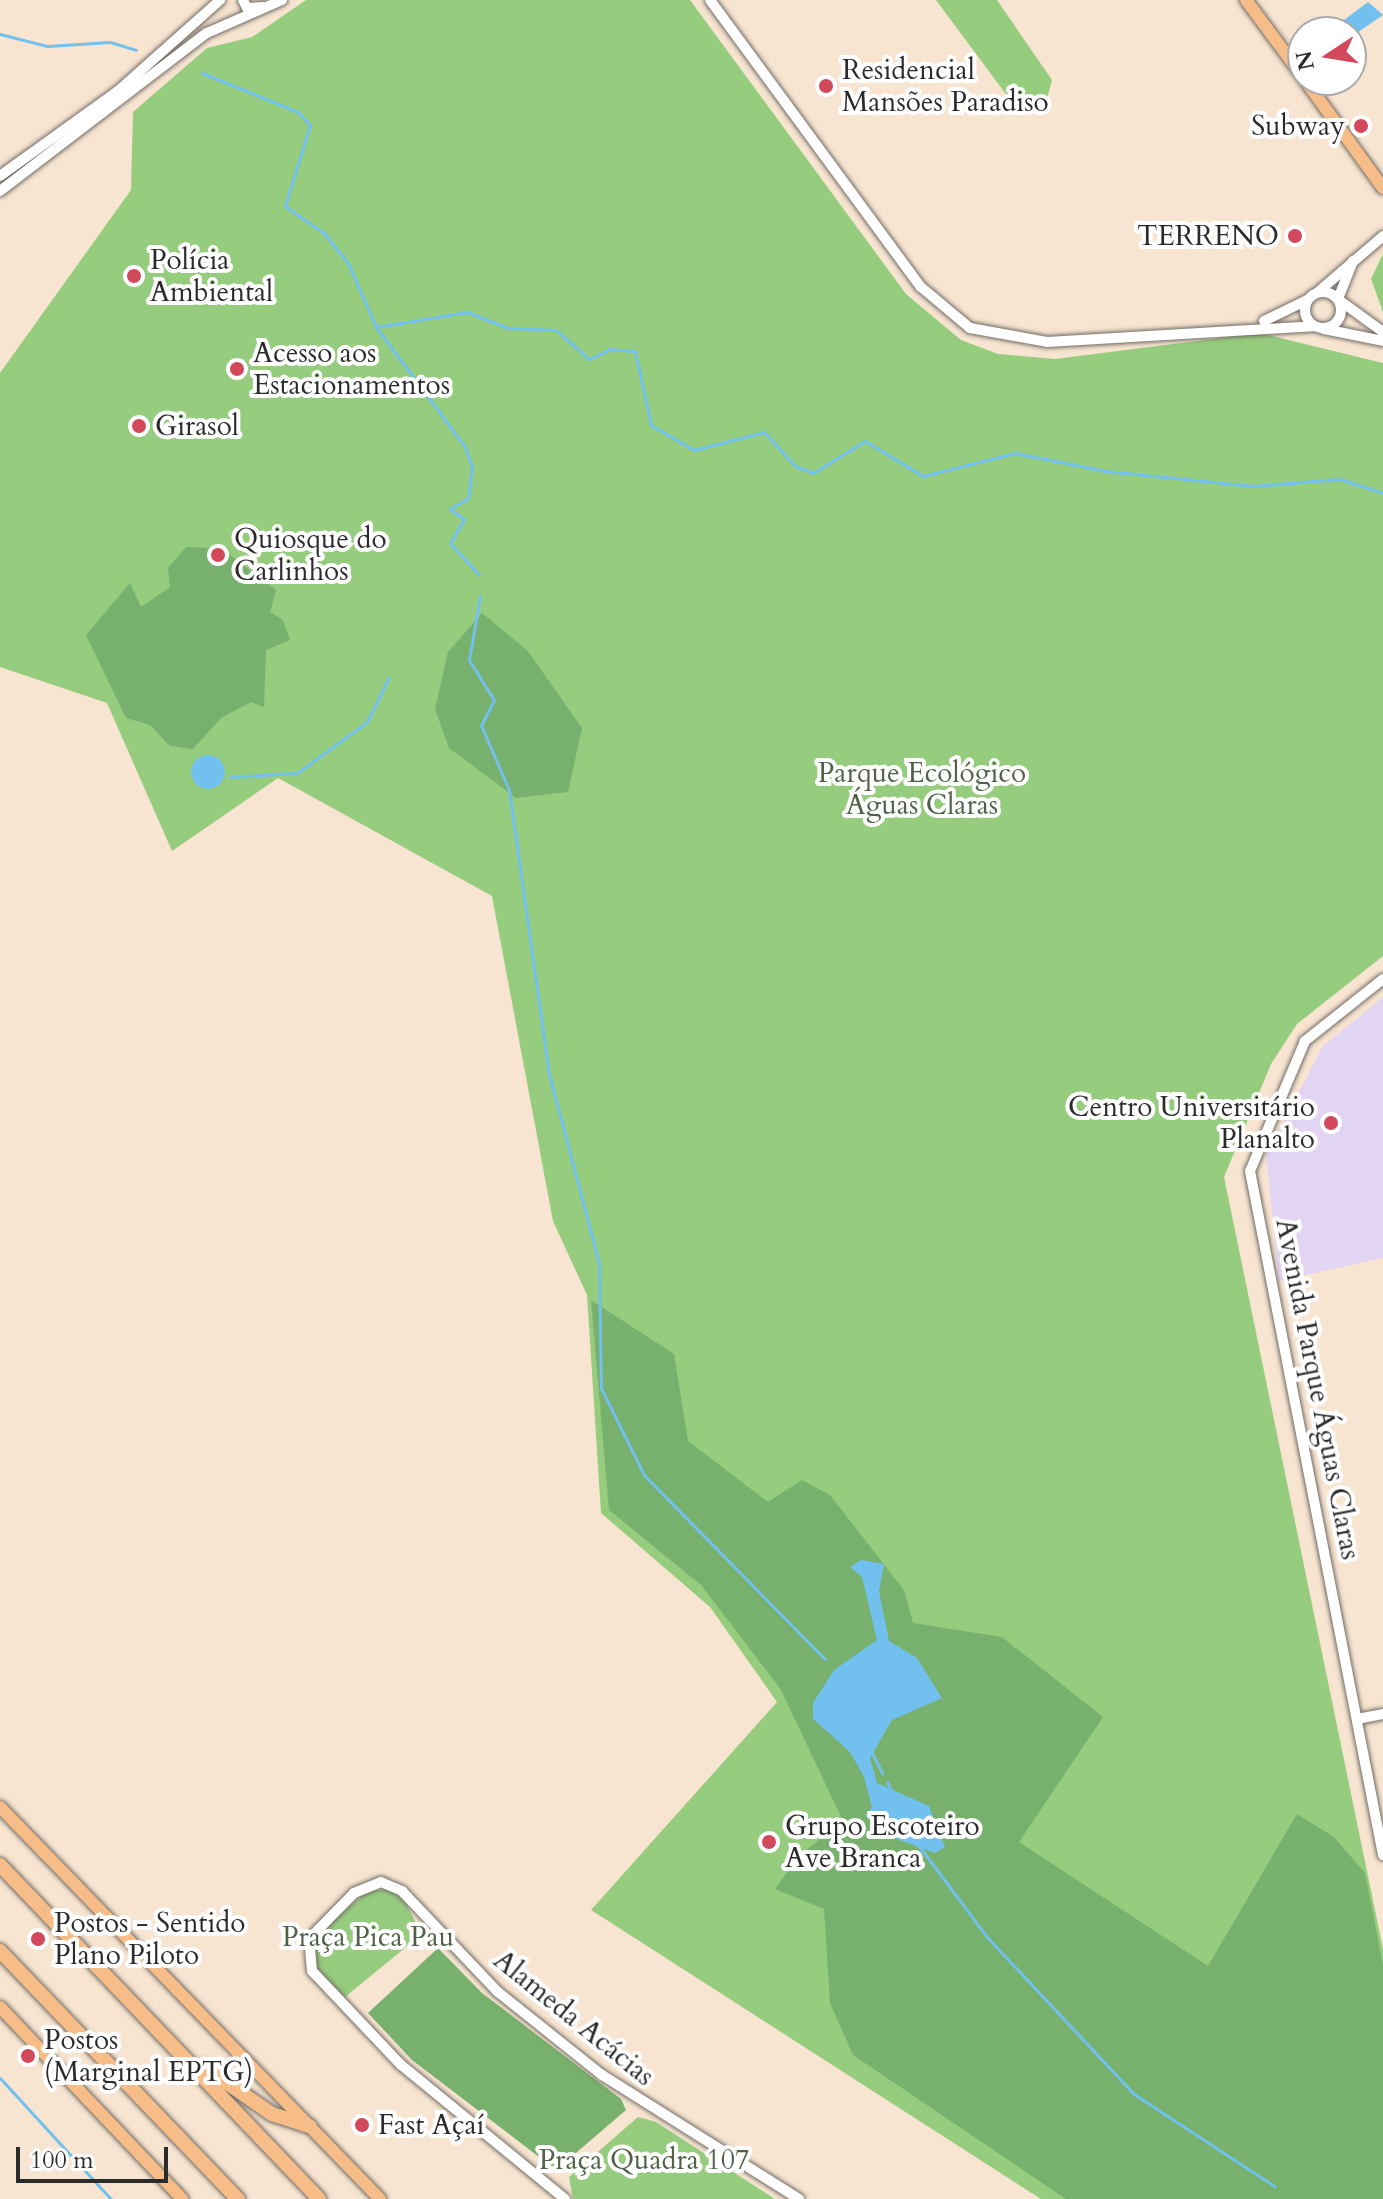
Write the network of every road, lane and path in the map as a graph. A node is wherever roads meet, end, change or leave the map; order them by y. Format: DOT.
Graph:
graph roads {
  1 [pos="220,0"];
  2 [pos="243,0"];
  3 [pos="280,0"];
  4 [pos="710,0"];
  5 [pos="1246,0"];
  6 [pos="1287,56"];
  7 [pos="1316,96"];
  8 [pos="0,176"];
  9 [pos="1383,188"];
  10 [pos="0,191"];
  11 [pos="1383,236"];
  12 [pos="1353,261"];
  13 [pos="1312,296"];
  14 [pos="1338,300"];
  15 [pos="1251,324"];
  16 [pos="1318,327"];
  17 [pos="1383,332"];
  18 [pos="1383,341"];
  19 [pos="1383,979"];
  20 [pos="1383,1714"];
  21 [pos="1357,1719"];
  22 [pos="0,1807"];
  23 [pos="1383,1855"];
  24 [pos="0,1865"];
  25 [pos="0,1951"];
  26 [pos="0,2007"];
  27 [pos="163,2035"];
  28 [pos="310,2126"];
  29 [pos="182,2199"];
  30 [pos="238,2199"];
  31 [pos="319,2199"];
  32 [pos="380,2199"];
  33 [pos="565,2199"];
  34 [pos="799,2199"];
  1 -- 8 [label="street"];
  2 -- 3 [label="street"];
  3 -- 10 [label="street"];
  4 -- 15 [label="street"];
  5 -- 6 [label="main road"];
  7 -- 9 [label="main road"];
  11 -- 12 [label="street"];
  12 -- 13 [label="street"];
  12 -- 14 [label="street"];
  13 -- 14 [label="street"];
  13 -- 15 [label="street"];
  13 -- 16 [label="street"];
  14 -- 16 [label="street"];
  14 -- 17 [label="street"];
  15 -- 16 [label="street"];
  16 -- 18 [label="street"];
  19 -- 21 [label="street, Avenida Parque Águas Claras"];
  20 -- 21 [label="street"];
  21 -- 23 [label="street, Avenida Parque Águas Claras"];
  22 -- 28 [label="main road"];
  24 -- 27 [label="highway"];
  25 -- 30 [label="highway"];
  26 -- 29 [label="main road"];
  27 -- 28 [label="highway"];
  27 -- 31 [label="highway"];
  28 -- 32 [label="main road"];
  33 -- 34 [label="street, Alameda Acácias"];
}
